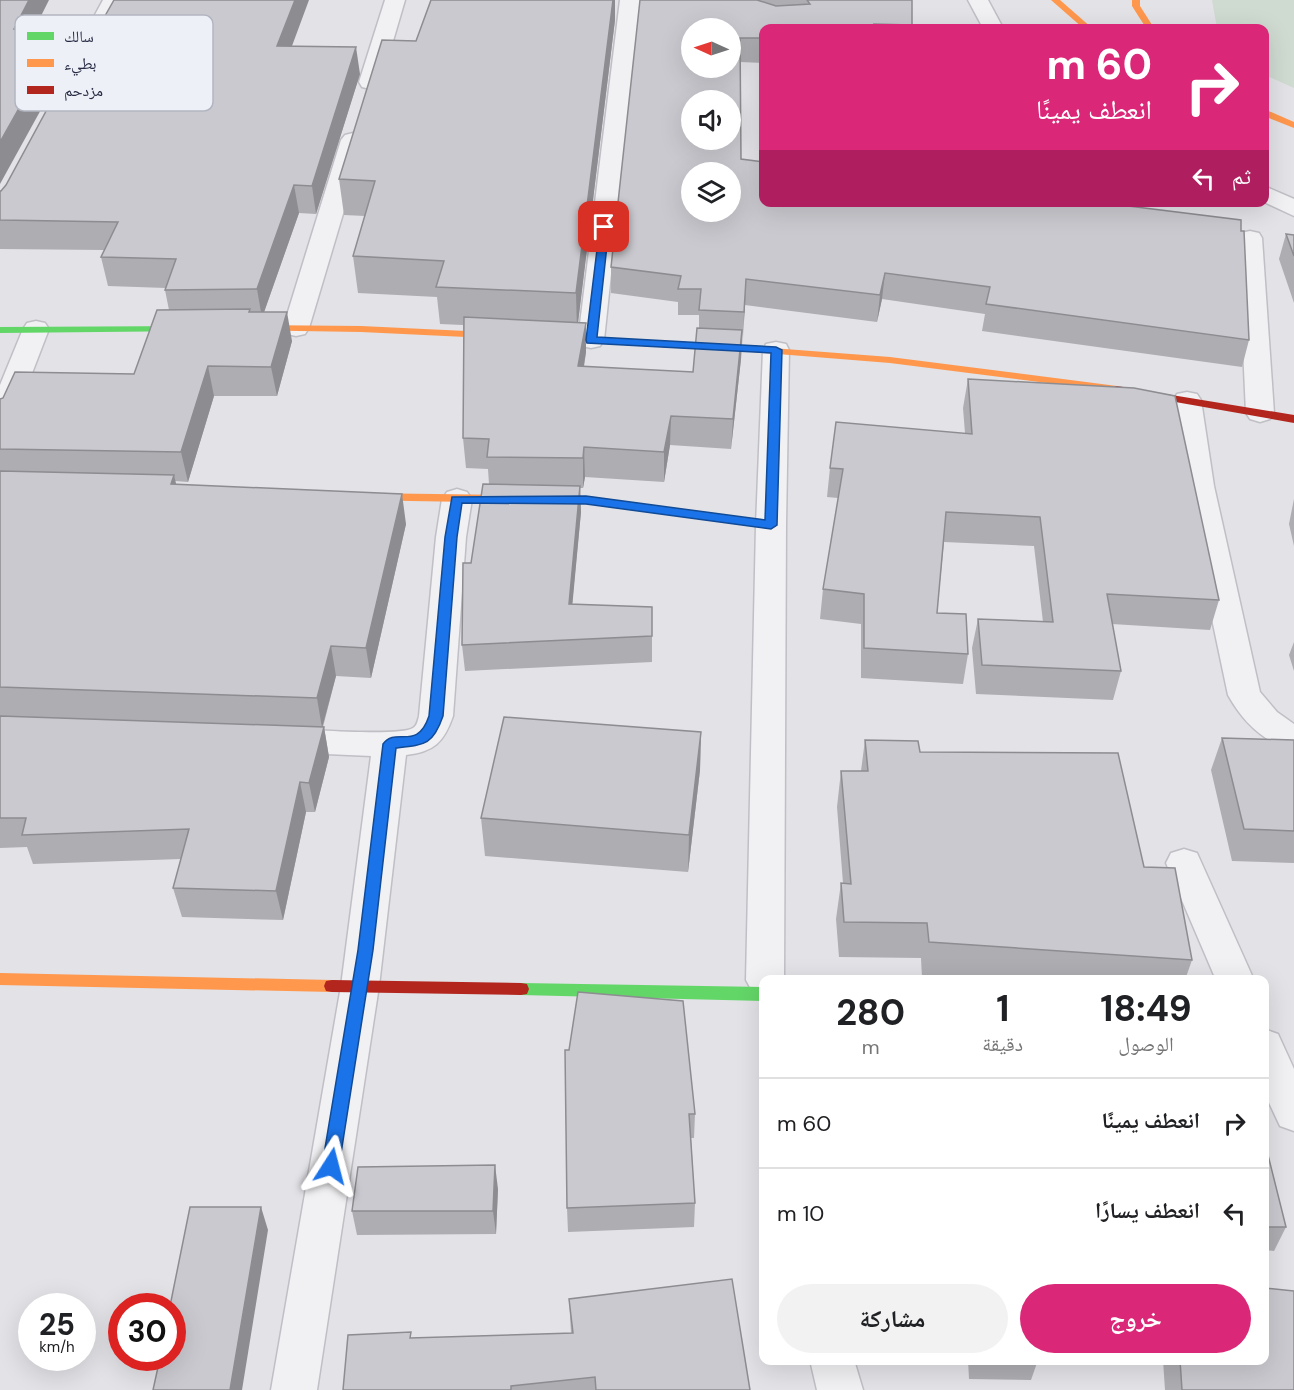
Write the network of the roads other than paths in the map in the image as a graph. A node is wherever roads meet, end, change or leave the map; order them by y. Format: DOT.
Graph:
graph roads {
  1 [pos="113,0"];
  2 [pos="394,0"];
  3 [pos="630,0"];
  4 [pos="978,0"];
  5 [pos="1136,0"];
  6 [pos="1060,3"];
  7 [pos="105,15"];
  8 [pos="991,24"];
  9 [pos="1084,24"];
  10 [pos="1147,24"];
  11 [pos="1269,114"];
  12 [pos="1294,125"];
  13 [pos="1269,196"];
  14 [pos="1294,209"];
  15 [pos="1250,238"];
  16 [pos="207,328"];
  17 [pos="229,328"];
  18 [pos="296,328"];
  19 [pos="36,329"];
  20 [pos="0,330"];
  21 [pos="591,340"];
  22 [pos="776,350"];
  23 [pos="1187,400"];
  24 [pos="1260,413"];
  25 [pos="1294,419"];
  26 [pos="0,420"];
  27 [pos="340,497"];
  28 [pos="457,499"];
  29 [pos="771,525"];
  30 [pos="248,739"];
  31 [pos="1294,739"];
  32 [pos="390,744"];
  33 [pos="1184,863"];
  34 [pos="765,975"];
  35 [pos="1233,975"];
  36 [pos="0,979"];
  37 [pos="360,986"];
  38 [pos="759,994"];
  39 [pos="1269,1062"];
  40 [pos="1280,1096"];
  41 [pos="833,1365"];
  42 [pos="294,1390"];
  43 [pos="840,1390"];
  1 -- 7 [label="street"];
  2 -- 18 [label="street"];
  3 -- 21 [label="street"];
  4 -- 8 [label="street"];
  5 -- 10 [label="main road"];
  6 -- 9 [label="main road"];
  11 -- 12 [label="main road"];
  13 -- 14 [label="street"];
  15 -- 24 [label="street"];
  16 -- 19 [label="main road"];
  17 -- 18 [label="main road"];
  18 -- 21 [label="main road"];
  19 -- 20 [label="main road"];
  19 -- 26 [label="street"];
  21 -- 22 [label="main road"];
  22 -- 23 [label="main road"];
  22 -- 29 [label="street"];
  23 -- 24 [label="main road"];
  23 -- 31 [label="street"];
  24 -- 25 [label="main road"];
  27 -- 28 [label="main road"];
  28 -- 29 [label="main road"];
  28 -- 32 [label="street"];
  29 -- 34 [label="street"];
  30 -- 32 [label="street"];
  32 -- 37 [label="street"];
  33 -- 35 [label="street"];
  36 -- 37 [label="main road"];
  37 -- 38 [label="main road"];
  37 -- 42 [label="street"];
  39 -- 40 [label="street"];
  41 -- 43 [label="street"];
}
